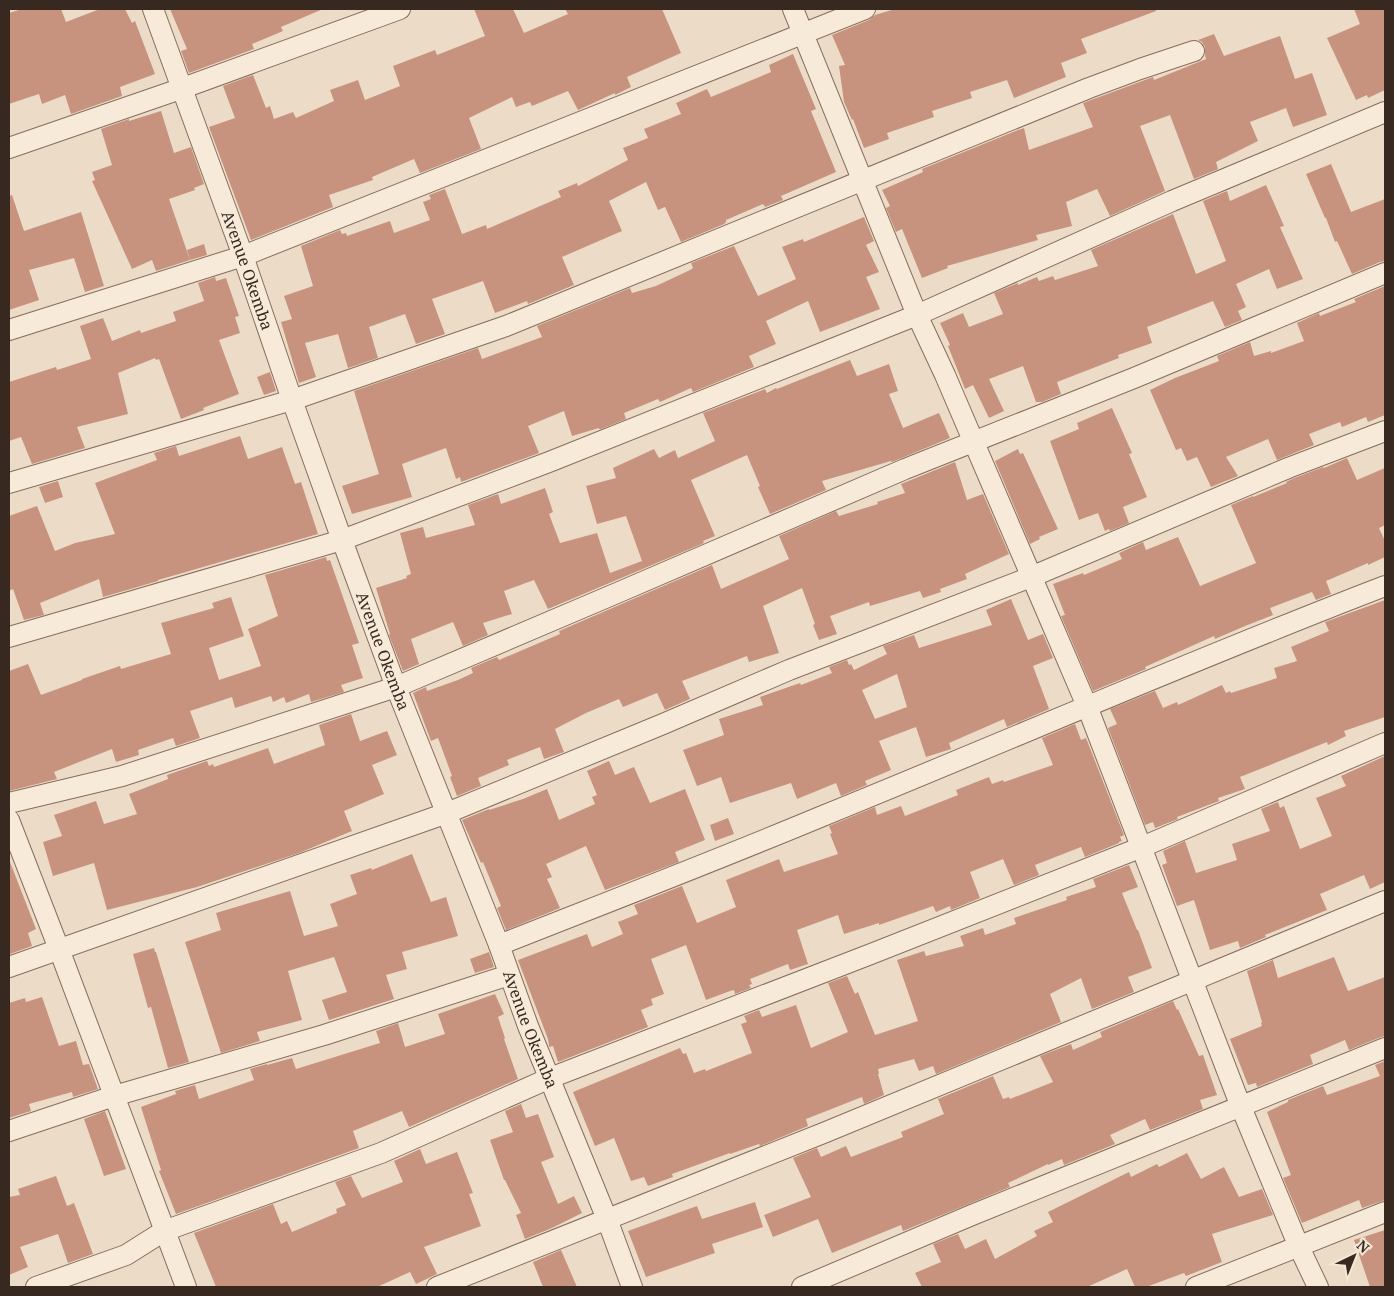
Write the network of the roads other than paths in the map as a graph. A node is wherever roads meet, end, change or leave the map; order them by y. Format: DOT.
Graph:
graph roads {
  1 [pos="153,9"];
  2 [pos="400,9"];
  3 [pos="793,9"];
  4 [pos="866,9"];
  5 [pos="803,34"];
  6 [pos="1194,51"];
  7 [pos="183,88"];
  8 [pos="1385,112"];
  9 [pos="9,148"];
  10 [pos="863,181"];
  11 [pos="243,256"];
  12 [pos="1385,273"];
  13 [pos="917,315"];
  14 [pos="9,330"];
  15 [pos="292,400"];
  16 [pos="1385,431"];
  17 [pos="974,442"];
  18 [pos="9,483"];
  19 [pos="342,540"];
  20 [pos="1031,577"];
  21 [pos="1385,586"];
  22 [pos="9,637"];
  23 [pos="396,687"];
  24 [pos="1087,706"];
  25 [pos="1385,743"];
  26 [pos="9,803"];
  27 [pos="447,813"];
  28 [pos="9,820"];
  29 [pos="1142,847"];
  30 [pos="1385,901"];
  31 [pos="498,945"];
  32 [pos="59,949"];
  33 [pos="9,967"];
  34 [pos="509,975"];
  35 [pos="1192,981"];
  36 [pos="1385,1048"];
  37 [pos="550,1078"];
  38 [pos="114,1096"];
  39 [pos="1241,1107"];
  40 [pos="9,1131"];
  41 [pos="1385,1212"];
  42 [pos="606,1219"];
  43 [pos="164,1231"];
  44 [pos="1299,1247"];
  45 [pos="36,1287"];
  46 [pos="186,1287"];
  47 [pos="437,1287"];
  48 [pos="632,1287"];
  49 [pos="802,1287"];
  50 [pos="1196,1287"];
  51 [pos="1318,1287"];
  1 -- 7 [label="street, Avenue Okemba"];
  2 -- 7 [label="street"];
  3 -- 5 [label="street"];
  4 -- 5 [label="street"];
  5 -- 10 [label="street"];
  5 -- 11 [label="street"];
  6 -- 10 [label="street"];
  7 -- 9 [label="street"];
  7 -- 11 [label="street, Avenue Okemba"];
  8 -- 13 [label="street"];
  10 -- 13 [label="street"];
  10 -- 15 [label="street"];
  11 -- 14 [label="street"];
  11 -- 15 [label="street, Avenue Okemba"];
  12 -- 17 [label="street"];
  13 -- 17 [label="street"];
  13 -- 19 [label="street"];
  15 -- 18 [label="street"];
  15 -- 19 [label="street, Avenue Okemba"];
  16 -- 20 [label="street"];
  17 -- 20 [label="street"];
  17 -- 23 [label="street"];
  19 -- 22 [label="street"];
  19 -- 23 [label="street, Avenue Okemba"];
  20 -- 24 [label="street"];
  20 -- 27 [label="street"];
  21 -- 24 [label="street"];
  23 -- 26 [label="street"];
  23 -- 27 [label="street, Avenue Okemba"];
  24 -- 29 [label="street"];
  24 -- 31 [label="street"];
  25 -- 29 [label="street"];
  27 -- 31 [label="street, Avenue Okemba"];
  27 -- 32 [label="street"];
  28 -- 32 [label="street"];
  29 -- 35 [label="street"];
  29 -- 37 [label="street"];
  30 -- 35 [label="street"];
  31 -- 34 [label="street, Avenue Okemba"];
  32 -- 33 [label="street"];
  32 -- 38 [label="street"];
  34 -- 37 [label="street, Avenue Okemba"];
  34 -- 38 [label="street"];
  35 -- 39 [label="street"];
  35 -- 42 [label="street"];
  36 -- 39 [label="street"];
  37 -- 42 [label="street, Avenue Okemba"];
  37 -- 43 [label="street"];
  38 -- 40 [label="street"];
  38 -- 43 [label="street"];
  39 -- 44 [label="street"];
  39 -- 49 [label="street"];
  41 -- 44 [label="street"];
  42 -- 47 [label="street"];
  42 -- 48 [label="street, Avenue Okemba"];
  43 -- 45 [label="street"];
  43 -- 46 [label="street"];
  44 -- 50 [label="street"];
  44 -- 51 [label="street"];
}
